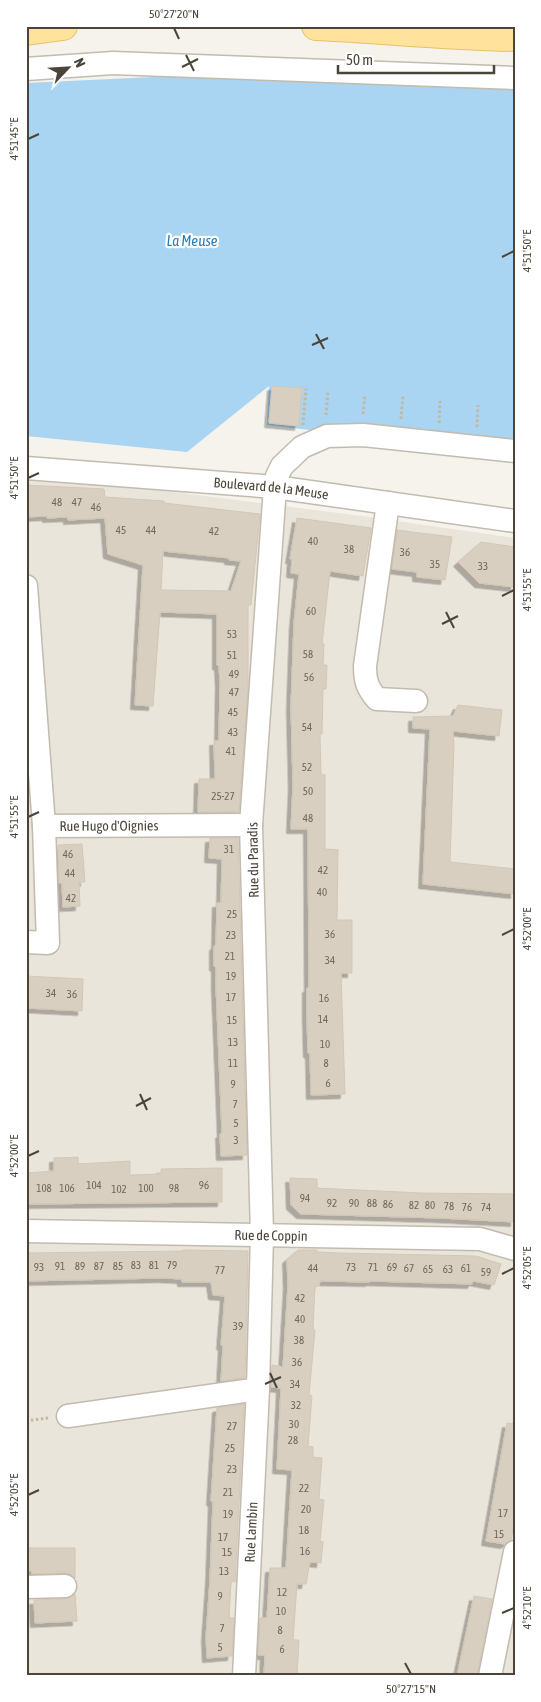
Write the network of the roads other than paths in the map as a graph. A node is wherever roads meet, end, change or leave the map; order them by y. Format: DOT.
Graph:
graph roads {
  1 [pos="63,26"];
  2 [pos="316,26"];
  3 [pos="389,28"];
  4 [pos="26,31"];
  5 [pos="515,37"];
  6 [pos="26,69"];
  7 [pos="515,78"];
  8 [pos="515,451"];
  9 [pos="26,468"];
  10 [pos="275,487"];
  11 [pos="388,503"];
  12 [pos="515,520"];
  13 [pos="26,586"];
  14 [pos="416,701"];
  15 [pos="251,825"];
  16 [pos="44,826"];
  17 [pos="26,942"];
  18 [pos="26,1231"];
  19 [pos="262,1235"];
  20 [pos="515,1250"];
  21 [pos="258,1389"];
  22 [pos="68,1416"];
  23 [pos="515,1552"];
  24 [pos="65,1586"];
  25 [pos="26,1587"];
  26 [pos="244,1676"];
  27 [pos="490,1676"];
  1 -- 4 [label="main road"];
  2 -- 3 [label="main road"];
  3 -- 5 [label="main road"];
  6 -- 7 [label="street"];
  8 -- 10 [label="street, Rue du Paradis"];
  9 -- 10 [label="street, Boulevard de la Meuse"];
  10 -- 11 [label="street, Boulevard de la Meuse"];
  10 -- 15 [label="street, Rue du Paradis"];
  11 -- 12 [label="street, Boulevard de la Meuse"];
  11 -- 14 [label="street"];
  13 -- 16 [label="street"];
  15 -- 16 [label="street, Rue Hugo d'Oignies"];
  15 -- 19 [label="street, Rue du Paradis"];
  16 -- 17 [label="street, Rue Hugo d'Oignies"];
  18 -- 19 [label="street, Rue de Coppin"];
  19 -- 20 [label="street, Rue de Coppin"];
  19 -- 21 [label="street, Rue Lambin"];
  21 -- 22 [label="street"];
  21 -- 26 [label="street, Rue Lambin"];
  23 -- 27 [label="street"];
  24 -- 25 [label="street"];
}
